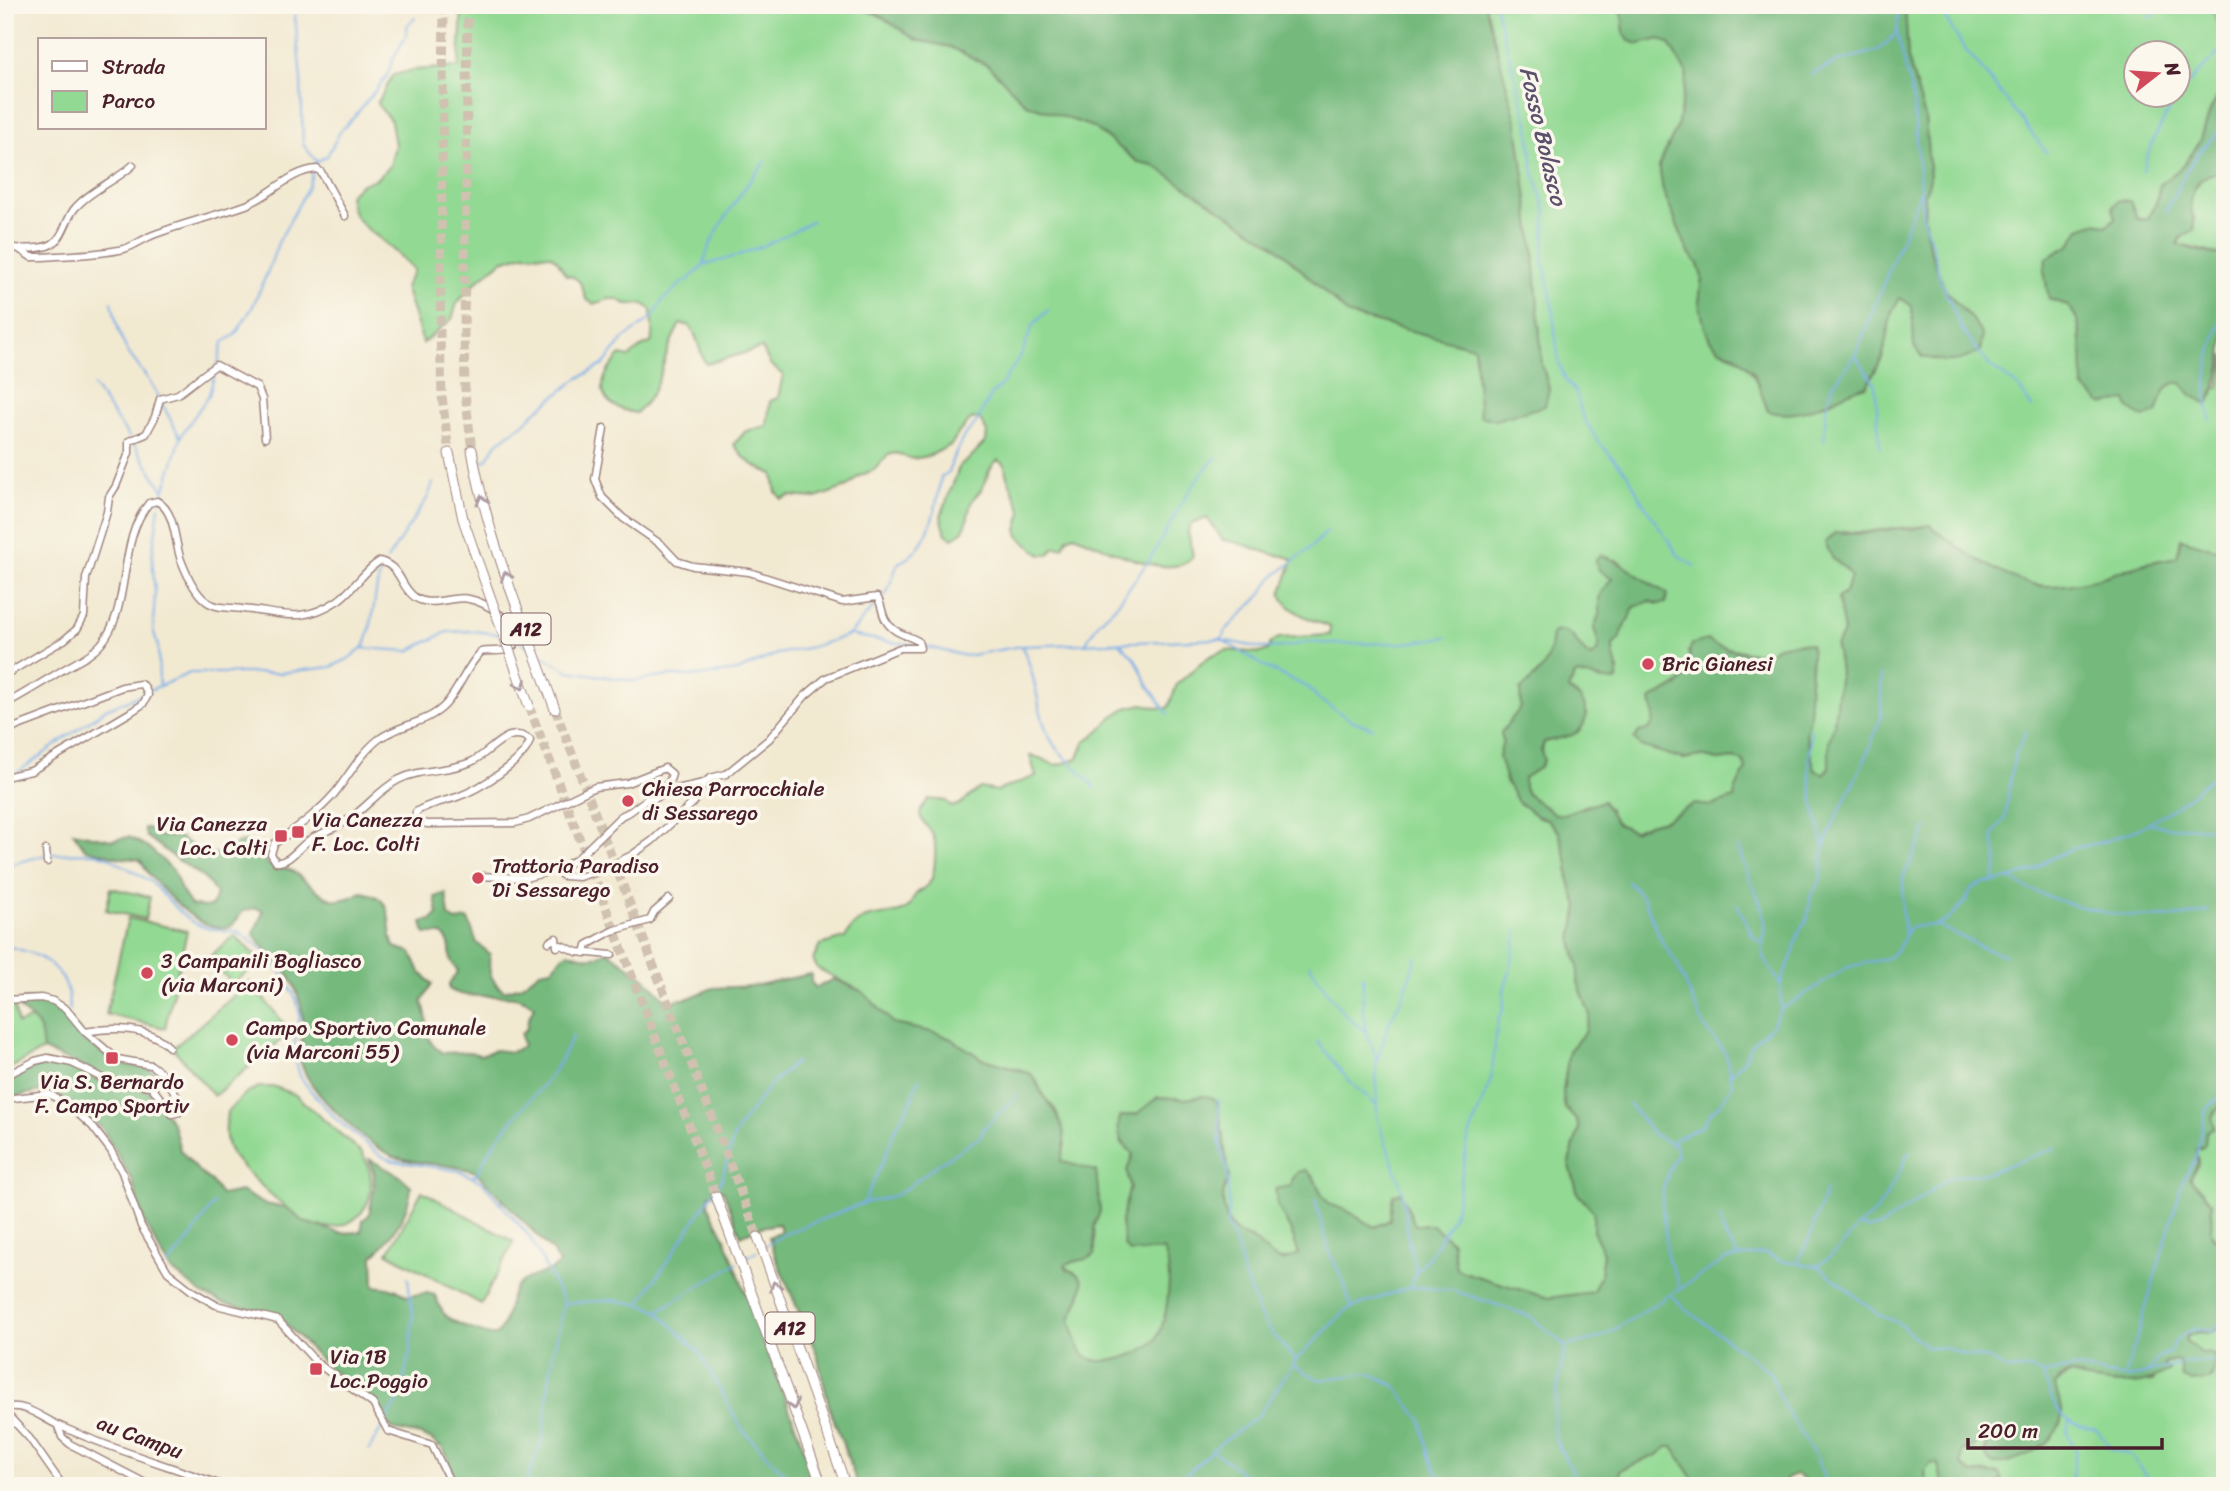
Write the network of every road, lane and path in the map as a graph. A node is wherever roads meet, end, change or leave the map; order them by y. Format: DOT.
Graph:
graph roads {
  1 [pos="134,165"];
  2 [pos="345,216"];
  3 [pos="604,428"];
  4 [pos="265,438"];
  5 [pos="472,450"];
  6 [pos="449,453"];
  7 [pos="5,675"];
  8 [pos="5,704"];
  9 [pos="529,706"];
  10 [pos="555,709"];
  11 [pos="5,731"];
  12 [pos="9,777"];
  13 [pos="704,783"];
  14 [pos="648,796"];
  15 [pos="47,850"];
  16 [pos="47,862"];
  17 [pos="554,869"];
  18 [pos="481,876"];
  19 [pos="668,899"];
  20 [pos="550,943"];
  21 [pos="585,953"];
  22 [pos="612,955"];
  23 [pos="5,1000"];
  24 [pos="85,1032"];
  25 [pos="100,1046"];
  26 [pos="111,1047"];
  27 [pos="169,1047"];
  28 [pos="5,1076"];
  29 [pos="5,1099"];
  30 [pos="716,1196"];
  31 [pos="758,1237"];
  32 [pos="5,1408"];
  33 [pos="58,1426"];
  34 [pos="62,1486"];
  35 [pos="151,1486"];
  36 [pos="224,1486"];
  37 [pos="452,1486"];
  38 [pos="822,1486"];
  39 [pos="846,1486"];
  1 -- 2 [label="street"];
  3 -- 13 [label="street"];
  4 -- 7 [label="street"];
  10 -- 5 [label="highway, A12, one-way"];
  6 -- 9 [label="highway, A12, one-way, bridge"];
  8 -- 14 [label="street"];
  11 -- 12 [label="street"];
  13 -- 14 [label="street"];
  13 -- 17 [label="street"];
  14 -- 17 [label="street"];
  15 -- 16 [label="street"];
  17 -- 18 [label="street"];
  19 -- 21 [label="street"];
  20 -- 21 [label="street"];
  21 -- 22 [label="street"];
  23 -- 24 [label="street"];
  24 -- 25 [label="street"];
  24 -- 27 [label="street"];
  25 -- 26 [label="street"];
  25 -- 28 [label="street"];
  29 -- 37 [label="street"];
  30 -- 38 [label="highway, A12, one-way"];
  39 -- 31 [label="highway, A12, one-way"];
  32 -- 33 [label="street, au Campu"];
  32 -- 34 [label="street"];
  33 -- 35 [label="street, au Campu"];
  33 -- 36 [label="street, au Campu"];
}
